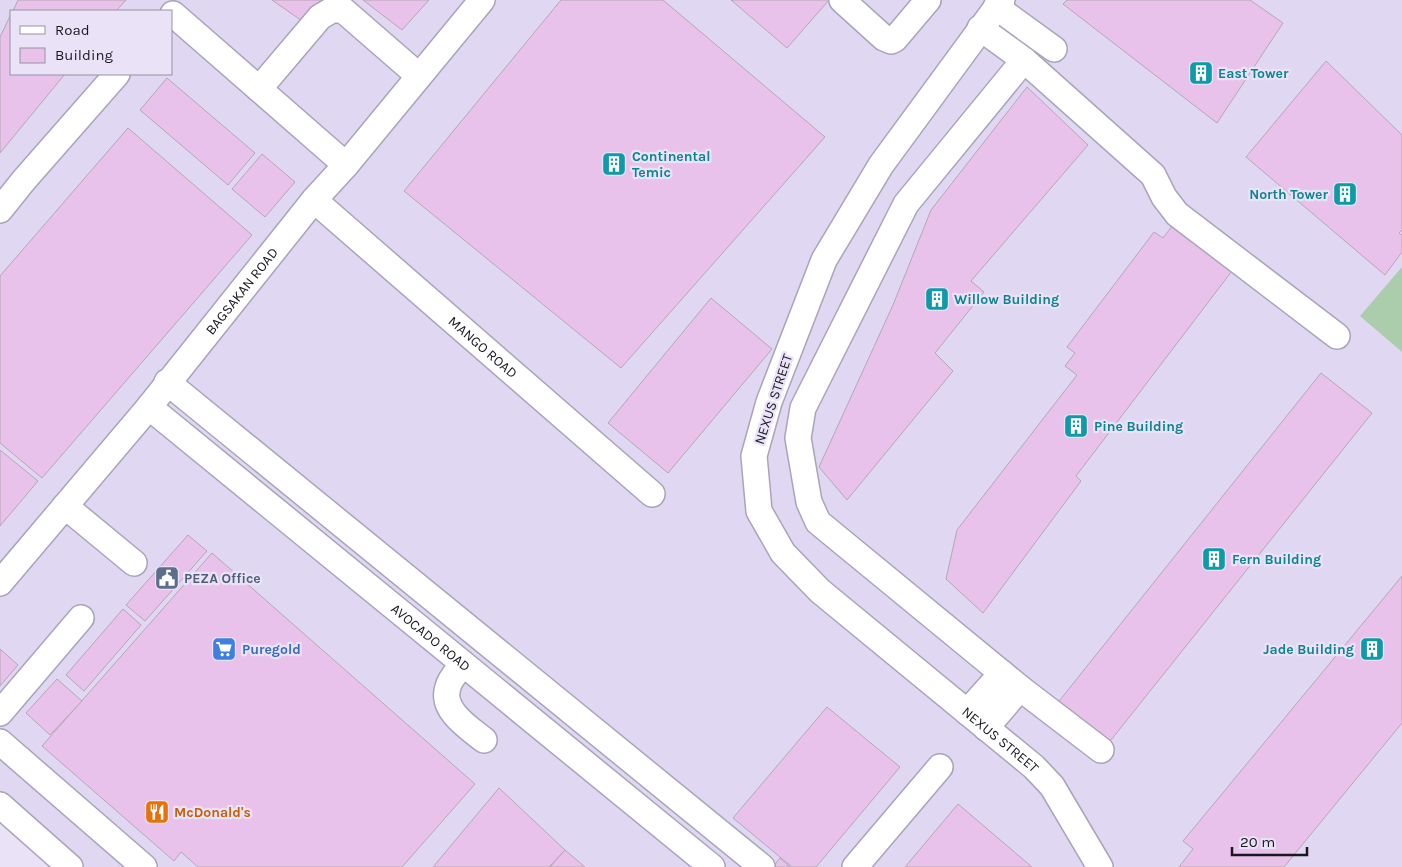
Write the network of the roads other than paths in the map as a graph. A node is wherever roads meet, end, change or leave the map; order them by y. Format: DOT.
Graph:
graph roads {
  1 [pos="482,0"];
  2 [pos="842,0"];
  3 [pos="928,0"];
  4 [pos="999,4"];
  5 [pos="176,10"];
  6 [pos="980,28"];
  7 [pos="1054,48"];
  8 [pos="1024,60"];
  9 [pos="116,75"];
  10 [pos="419,76"];
  11 [pos="259,89"];
  12 [pos="346,165"];
  13 [pos="314,200"];
  14 [pos="0,210"];
  15 [pos="1337,336"];
  16 [pos="167,382"];
  17 [pos="149,407"];
  18 [pos="652,494"];
  19 [pos="65,506"];
  20 [pos="134,563"];
  21 [pos="0,583"];
  22 [pos="82,618"];
  23 [pos="469,628"];
  24 [pos="456,658"];
  25 [pos="1011,680"];
  26 [pos="0,713"];
  27 [pos="977,720"];
  28 [pos="484,740"];
  29 [pos="0,742"];
  30 [pos="1101,750"];
  31 [pos="940,767"];
  32 [pos="0,805"];
  33 [pos="757,865"];
  34 [pos="70,867"];
  35 [pos="144,867"];
  36 [pos="712,867"];
  37 [pos="855,867"];
  38 [pos="1100,867"];
  1 -- 10 [label="street, BAGSAKAN ROAD"];
  2 -- 3 [label="street"];
  4 -- 6 [label="street, NEXUS STREET"];
  4 -- 7 [label="street"];
  5 -- 11 [label="street"];
  6 -- 8 [label="street"];
  6 -- 27 [label="street, NEXUS STREET"];
  8 -- 15 [label="street"];
  8 -- 25 [label="street"];
  9 -- 14 [label="street"];
  10 -- 11 [label="street"];
  10 -- 12 [label="street, BAGSAKAN ROAD"];
  11 -- 12 [label="street"];
  12 -- 13 [label="street, BAGSAKAN ROAD"];
  13 -- 16 [label="street, BAGSAKAN ROAD"];
  13 -- 18 [label="street, MANGO ROAD"];
  16 -- 17 [label="street, BAGSAKAN ROAD"];
  16 -- 23 [label="street"];
  17 -- 19 [label="street, BAGSAKAN ROAD"];
  17 -- 24 [label="street, AVOCADO ROAD"];
  19 -- 20 [label="street"];
  19 -- 21 [label="street, BAGSAKAN ROAD"];
  22 -- 26 [label="street"];
  23 -- 24 [label="street"];
  23 -- 33 [label="street"];
  24 -- 28 [label="street"];
  24 -- 36 [label="street, AVOCADO ROAD"];
  25 -- 27 [label="street"];
  25 -- 30 [label="street"];
  27 -- 38 [label="street, NEXUS STREET"];
  29 -- 35 [label="street"];
  31 -- 37 [label="street"];
  32 -- 34 [label="street"];
}
